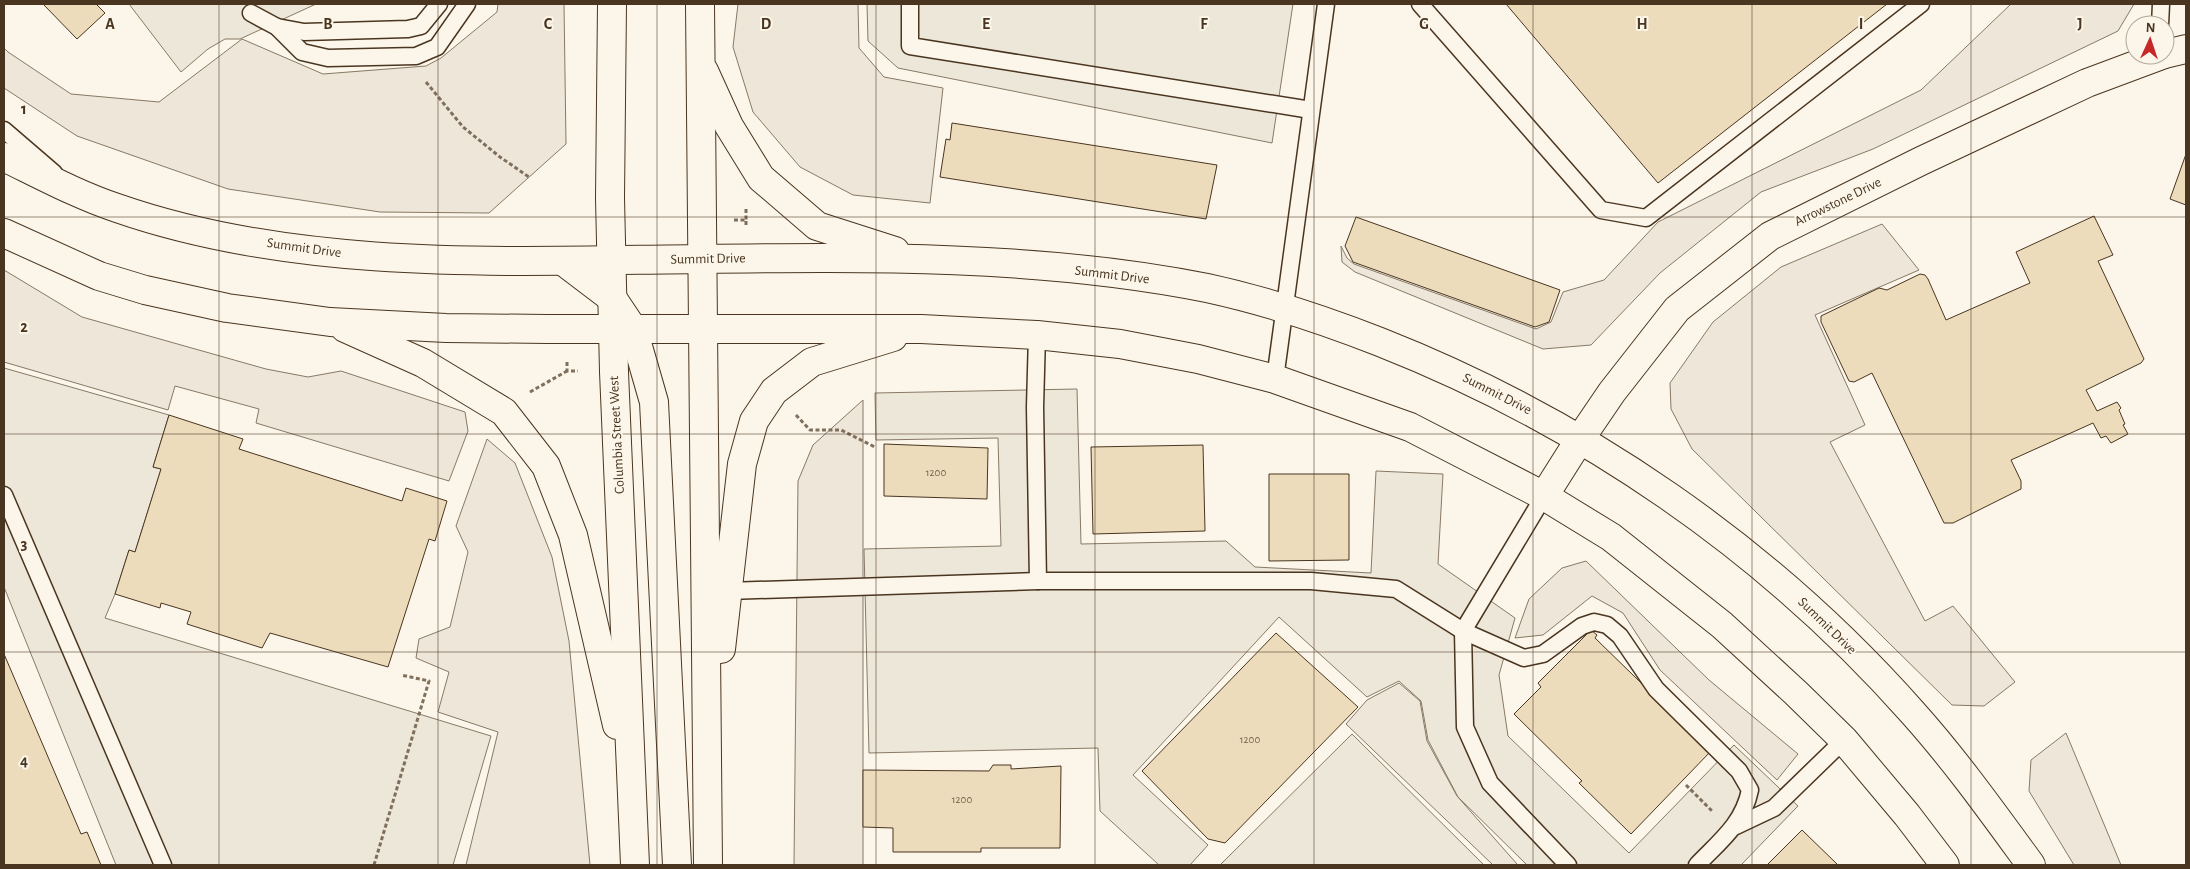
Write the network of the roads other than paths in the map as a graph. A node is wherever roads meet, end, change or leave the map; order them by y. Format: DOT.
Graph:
graph roads {
  1 [pos="439,4"];
  2 [pos="467,4"];
  3 [pos="612,4"];
  4 [pos="700,4"];
  5 [pos="910,4"];
  6 [pos="1326,4"];
  7 [pos="1420,4"];
  8 [pos="1921,4"];
  9 [pos="251,14"];
  10 [pos="278,27"];
  11 [pos="701,63"];
  12 [pos="2134,65"];
  13 [pos="1311,110"];
  14 [pos="4,130"];
  15 [pos="4,157"];
  16 [pos="79,194"];
  17 [pos="4,233"];
  18 [pos="702,259"];
  19 [pos="612,260"];
  20 [pos="920,260"];
  21 [pos="563,261"];
  22 [pos="612,299"];
  23 [pos="1285,307"];
  24 [pos="330,322"];
  25 [pos="623,329"];
  26 [pos="703,329"];
  27 [pos="921,329"];
  28 [pos="1037,335"];
  29 [pos="1275,378"];
  30 [pos="1580,439"];
  31 [pos="4,495"];
  32 [pos="1544,496"];
  33 [pos="1038,581"];
  34 [pos="728,591"];
  35 [pos="1463,631"];
  36 [pos="1844,740"];
  37 [pos="708,762"];
  38 [pos="633,798"];
  39 [pos="1734,828"];
  40 [pos="163,865"];
  41 [pos="635,865"];
  42 [pos="676,865"];
  43 [pos="708,865"];
  44 [pos="1567,865"];
  45 [pos="1698,865"];
  46 [pos="1945,865"];
  47 [pos="2031,865"];
  1 -- 10 [label="lane"];
  2 -- 10 [label="lane"];
  3 -- 19 [label="main road, Columbia Street West"];
  4 -- 11 [label="main road"];
  5 -- 13 [label="lane"];
  6 -- 13 [label="lane"];
  7 -- 8 [label="lane"];
  9 -- 10 [label="lane"];
  11 -- 18 [label="main road"];
  11 -- 20 [label="main road"];
  12 -- 30 [label="main road, Arrowstone Drive"];
  13 -- 23 [label="lane"];
  14 -- 16 [label="lane"];
  15 -- 16 [label="main road, Summit Drive"];
  16 -- 21 [label="main road, Summit Drive"];
  17 -- 24 [label="main road"];
  18 -- 19 [label="main road, Summit Drive"];
  18 -- 20 [label="main road, Summit Drive"];
  18 -- 26 [label="main road"];
  19 -- 21 [label="main road, Summit Drive"];
  19 -- 22 [label="main road, Columbia Street West"];
  20 -- 23 [label="main road, Summit Drive"];
  21 -- 22 [label="main road"];
  22 -- 25 [label="main road, Columbia Street West"];
  23 -- 29 [label="lane"];
  23 -- 30 [label="main road, Summit Drive"];
  24 -- 25 [label="main road"];
  24 -- 38 [label="main road"];
  25 -- 26 [label="main road"];
  25 -- 38 [label="main road, Columbia Street West"];
  25 -- 42 [label="main road"];
  26 -- 27 [label="main road"];
  26 -- 37 [label="main road"];
  27 -- 28 [label="main road"];
  27 -- 34 [label="main road"];
  28 -- 29 [label="main road"];
  28 -- 33 [label="lane"];
  29 -- 32 [label="main road"];
  30 -- 32 [label="main road, Arrowstone Drive"];
  30 -- 47 [label="main road, Summit Drive"];
  31 -- 40 [label="lane"];
  32 -- 35 [label="lane"];
  32 -- 36 [label="main road"];
  33 -- 34 [label="lane"];
  33 -- 35 [label="lane"];
  34 -- 37 [label="main road"];
  35 -- 39 [label="lane"];
  35 -- 44 [label="lane"];
  36 -- 39 [label="lane"];
  36 -- 46 [label="main road"];
  37 -- 43 [label="main road"];
  38 -- 41 [label="main road, Columbia Street West"];
  39 -- 45 [label="lane"];
}
